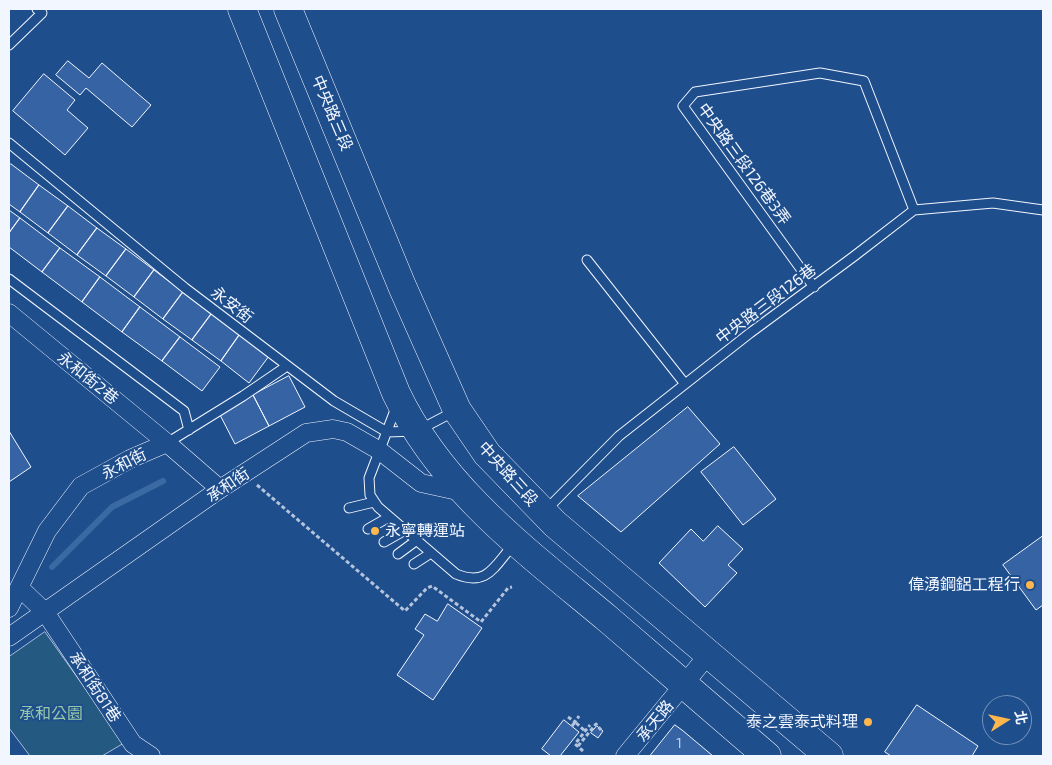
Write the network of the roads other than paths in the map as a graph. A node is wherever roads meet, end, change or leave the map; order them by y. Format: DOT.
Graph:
graph roads {
  1 [pos="37,9"];
  2 [pos="242,9"];
  3 [pos="288,9"];
  4 [pos="9,45"];
  5 [pos="9,143"];
  6 [pos="914,210"];
  7 [pos="1043,210"];
  8 [pos="587,260"];
  9 [pos="9,280"];
  10 [pos="814,286"];
  11 [pos="9,313"];
  12 [pos="287,366"];
  13 [pos="685,384"];
  14 [pos="399,400"];
  15 [pos="458,410"];
  16 [pos="189,430"];
  17 [pos="417,431"];
  18 [pos="387,432"];
  19 [pos="167,443"];
  20 [pos="380,451"];
  21 [pos="220,489"];
  22 [pos="462,492"];
  23 [pos="374,502"];
  24 [pos="349,508"];
  25 [pos="543,513"];
  26 [pos="390,517"];
  27 [pos="368,529"];
  28 [pos="404,530"];
  29 [pos="416,540"];
  30 [pos="384,542"];
  31 [pos="516,542"];
  32 [pos="431,553"];
  33 [pos="398,554"];
  34 [pos="414,564"];
  35 [pos="20,588"];
  36 [pos="9,608"];
  37 [pos="45,612"];
  38 [pos="9,637"];
  39 [pos="708,655"];
  40 [pos="683,684"];
  41 [pos="151,756"];
  42 [pos="625,756"];
  43 [pos="767,756"];
  44 [pos="829,756"];
  1 -- 4 [label="lane"];
  2 -- 14 [label="main road"];
  3 -- 15 [label="main road, 中央路三段"];
  5 -- 12 [label="lane, 永安街"];
  6 -- 7 [label="lane"];
  6 -- 10 [label="lane, 中央路三段126巷"];
  6 -- 10 [label="lane, 中央路三段126巷3弄"];
  8 -- 13 [label="lane"];
  9 -- 16 [label="lane"];
  10 -- 13 [label="lane, 中央路三段126巷"];
  11 -- 19 [label="street, 永和街2巷"];
  12 -- 16 [label="lane, 永和街"];
  12 -- 18 [label="lane, 永安街"];
  13 -- 25 [label="lane, 中央路三段126巷"];
  14 -- 17 [label="main road"];
  14 -- 18 [label="lane"];
  15 -- 17 [label="lane"];
  15 -- 25 [label="main road, 中央路三段"];
  16 -- 19 [label="lane, 永和街"];
  17 -- 18 [label="lane"];
  17 -- 22 [label="main road"];
  18 -- 20 [label="lane"];
  19 -- 21 [label="street, 永和街2巷"];
  19 -- 35 [label="street, 永和街"];
  20 -- 21 [label="street, 承和街"];
  20 -- 22 [label="street, 承和街"];
  20 -- 23 [label="lane"];
  21 -- 37 [label="street, 承和街"];
  22 -- 31 [label="main road"];
  23 -- 24 [label="lane"];
  23 -- 26 [label="lane"];
  25 -- 31 [label="main road"];
  25 -- 39 [label="main road, 中央路三段"];
  26 -- 27 [label="lane"];
  26 -- 28 [label="lane"];
  28 -- 29 [label="lane"];
  28 -- 30 [label="lane"];
  29 -- 32 [label="lane"];
  29 -- 33 [label="lane"];
  31 -- 32 [label="lane"];
  31 -- 40 [label="main road"];
  32 -- 34 [label="lane"];
  35 -- 36 [label="street, 永和街"];
  35 -- 37 [label="street, 承和街81巷"];
  37 -- 38 [label="street, 承和街"];
  37 -- 41 [label="street, 承和街81巷"];
  39 -- 40 [label="street, 承天路"];
  39 -- 44 [label="main road, 中央路三段"];
  40 -- 42 [label="street, 承天路"];
  40 -- 43 [label="main road"];
}
